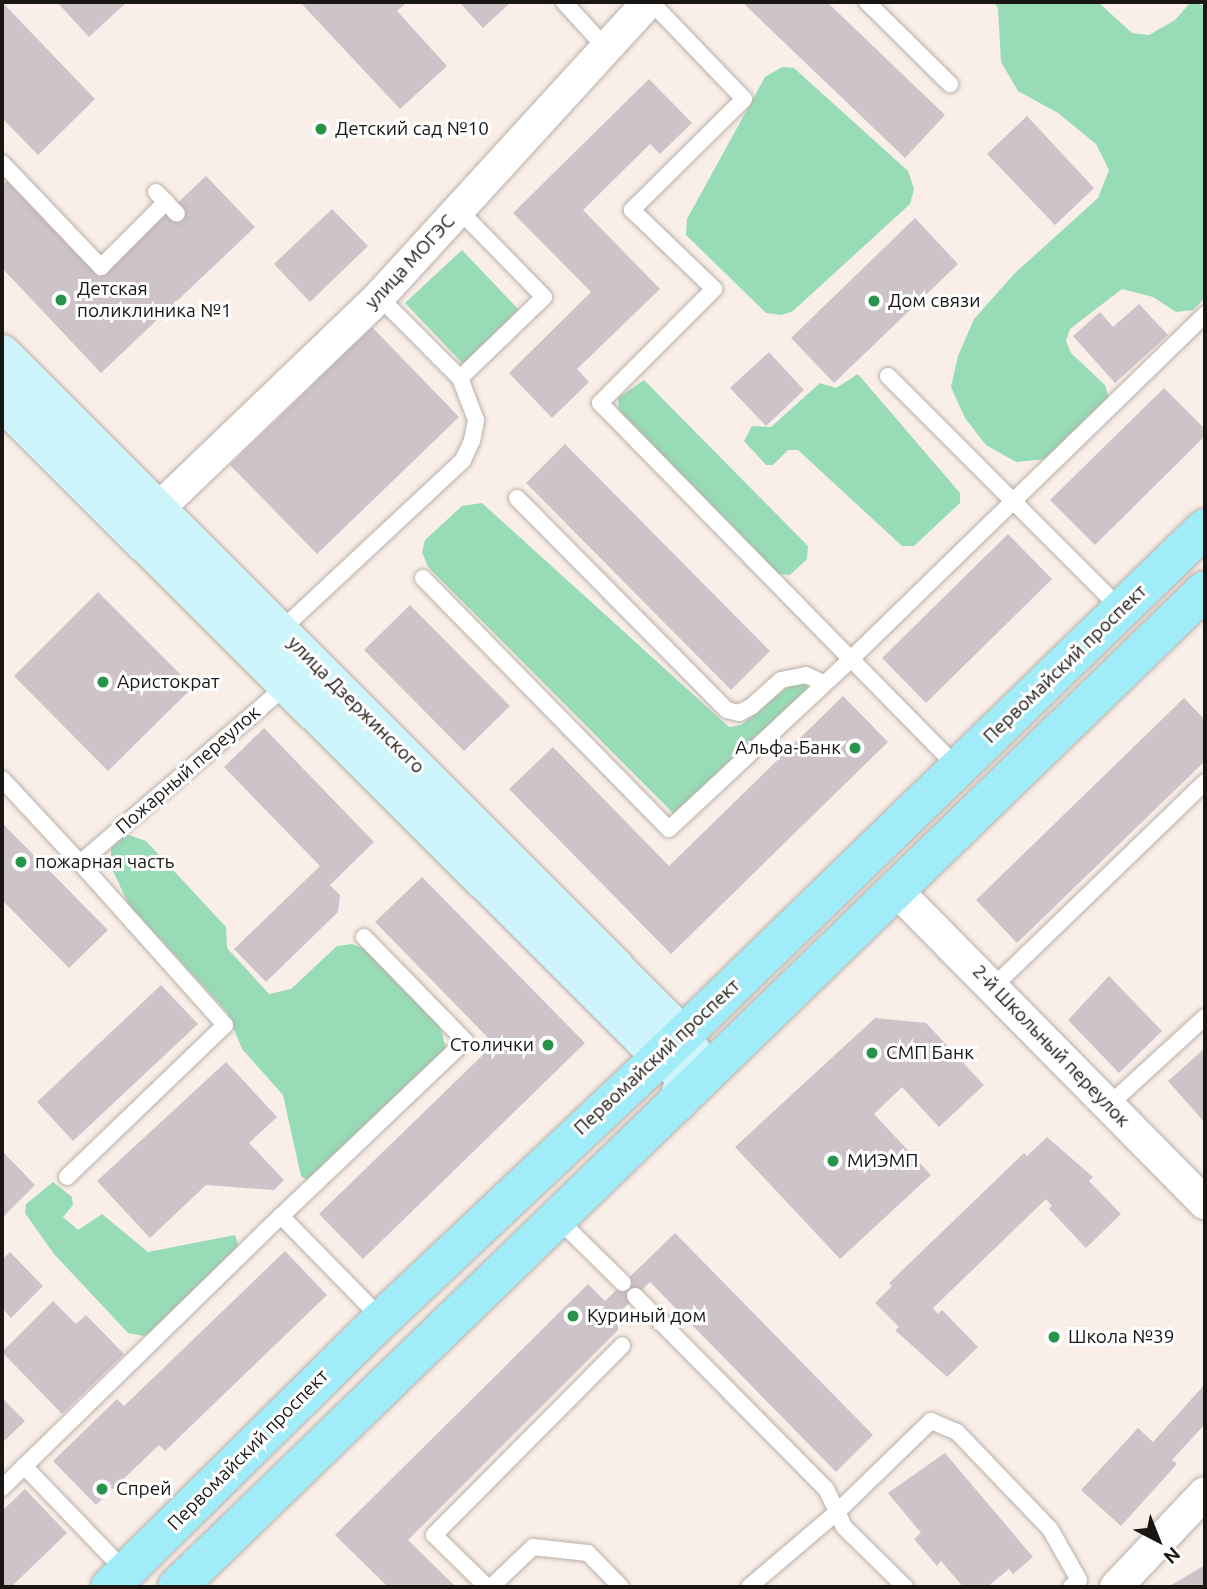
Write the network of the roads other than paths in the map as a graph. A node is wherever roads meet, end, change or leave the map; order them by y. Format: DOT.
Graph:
graph roads {
  1 [pos="564,2"];
  2 [pos="650,2"];
  3 [pos="867,2"];
  4 [pos="604,46"];
  5 [pos="950,84"];
  6 [pos="2,163"];
  7 [pos="167,203"];
  8 [pos="458,209"];
  9 [pos="380,297"];
  10 [pos="1205,315"];
  11 [pos="2,354"];
  12 [pos="888,376"];
  13 [pos="460,378"];
  14 [pos="2,401"];
  15 [pos="517,498"];
  16 [pos="1014,502"];
  17 [pos="158,509"];
  18 [pos="1205,528"];
  19 [pos="423,578"];
  20 [pos="1205,590"];
  21 [pos="1122,609"];
  22 [pos="281,631"];
  23 [pos="850,659"];
  24 [pos="823,683"];
  25 [pos="288,684"];
  26 [pos="958,768"];
  27 [pos="2,779"];
  28 [pos="1205,782"];
  29 [pos="80,863"];
  30 [pos="896,890"];
  31 [pos="364,937"];
  32 [pos="993,987"];
  33 [pos="1205,1017"];
  34 [pos="690,1053"];
  35 [pos="1109,1105"];
  36 [pos="67,1177"];
  37 [pos="1205,1203"];
  38 [pos="281,1216"];
  39 [pos="556,1217"];
  40 [pos="623,1283"];
  41 [pos="635,1296"];
  42 [pos="382,1319"];
  43 [pos="622,1346"];
  44 [pos="24,1466"];
  45 [pos="2,1488"];
  46 [pos="1205,1493"];
  47 [pos="836,1512"];
  48 [pos="118,1579"];
  49 [pos="177,1587"];
  50 [pos="489,1587"];
  51 [pos="621,1587"];
  52 [pos="749,1587"];
  53 [pos="905,1587"];
  54 [pos="1071,1587"];
  55 [pos="1116,1587"];
  1 -- 4 [label="lane"];
  2 -- 4 [label="street, улица МОГЭС"];
  2 -- 23 [label="lane"];
  3 -- 5 [label="lane"];
  4 -- 8 [label="street, улица МОГЭС"];
  6 -- 7 [label="lane"];
  8 -- 9 [label="street, улица МОГЭС"];
  8 -- 13 [label="lane"];
  9 -- 13 [label="lane"];
  9 -- 17 [label="street, улица МОГЭС"];
  10 -- 16 [label="lane"];
  11 -- 17 [label="main road, улица Дзержинского"];
  12 -- 16 [label="lane"];
  13 -- 22 [label="lane"];
  14 -- 25 [label="main road, улица Дзержинского"];
  15 -- 24 [label="lane"];
  16 -- 21 [label="lane"];
  16 -- 23 [label="lane"];
  17 -- 22 [label="main road, улица Дзержинского"];
  18 -- 21 [label="main road, Первомайский проспект"];
  19 -- 24 [label="lane"];
  20 -- 30 [label="main road, Первомайский проспект"];
  21 -- 26 [label="main road, Первомайский проспект"];
  22 -- 34 [label="main road, улица Дзержинского"];
  23 -- 24 [label="lane"];
  23 -- 26 [label="lane"];
  25 -- 29 [label="lane, Пожарный переулок"];
  25 -- 34 [label="main road, улица Дзержинского"];
  26 -- 34 [label="main road, Первомайский проспект"];
  27 -- 29 [label="lane"];
  28 -- 32 [label="lane"];
  29 -- 36 [label="lane"];
  30 -- 32 [label="street, 2-й Школьный переулок"];
  30 -- 34 [label="main road, Первомайский проспект"];
  31 -- 38 [label="lane"];
  32 -- 35 [label="street, 2-й Школьный переулок"];
  33 -- 35 [label="lane"];
  34 -- 39 [label="main road, Первомайский проспект"];
  34 -- 42 [label="main road, Первомайский проспект"];
  35 -- 37 [label="street, 2-й Школьный переулок"];
  38 -- 42 [label="lane"];
  38 -- 44 [label="lane"];
  39 -- 40 [label="lane"];
  39 -- 49 [label="main road, Первомайский проспект"];
  41 -- 47 [label="lane"];
  42 -- 48 [label="main road, Первомайский проспект"];
  43 -- 50 [label="lane"];
  44 -- 45 [label="lane"];
  44 -- 48 [label="lane"];
  46 -- 55 [label="street"];
  47 -- 52 [label="lane"];
  47 -- 53 [label="lane"];
  47 -- 54 [label="lane"];
  50 -- 51 [label="lane"];
}
